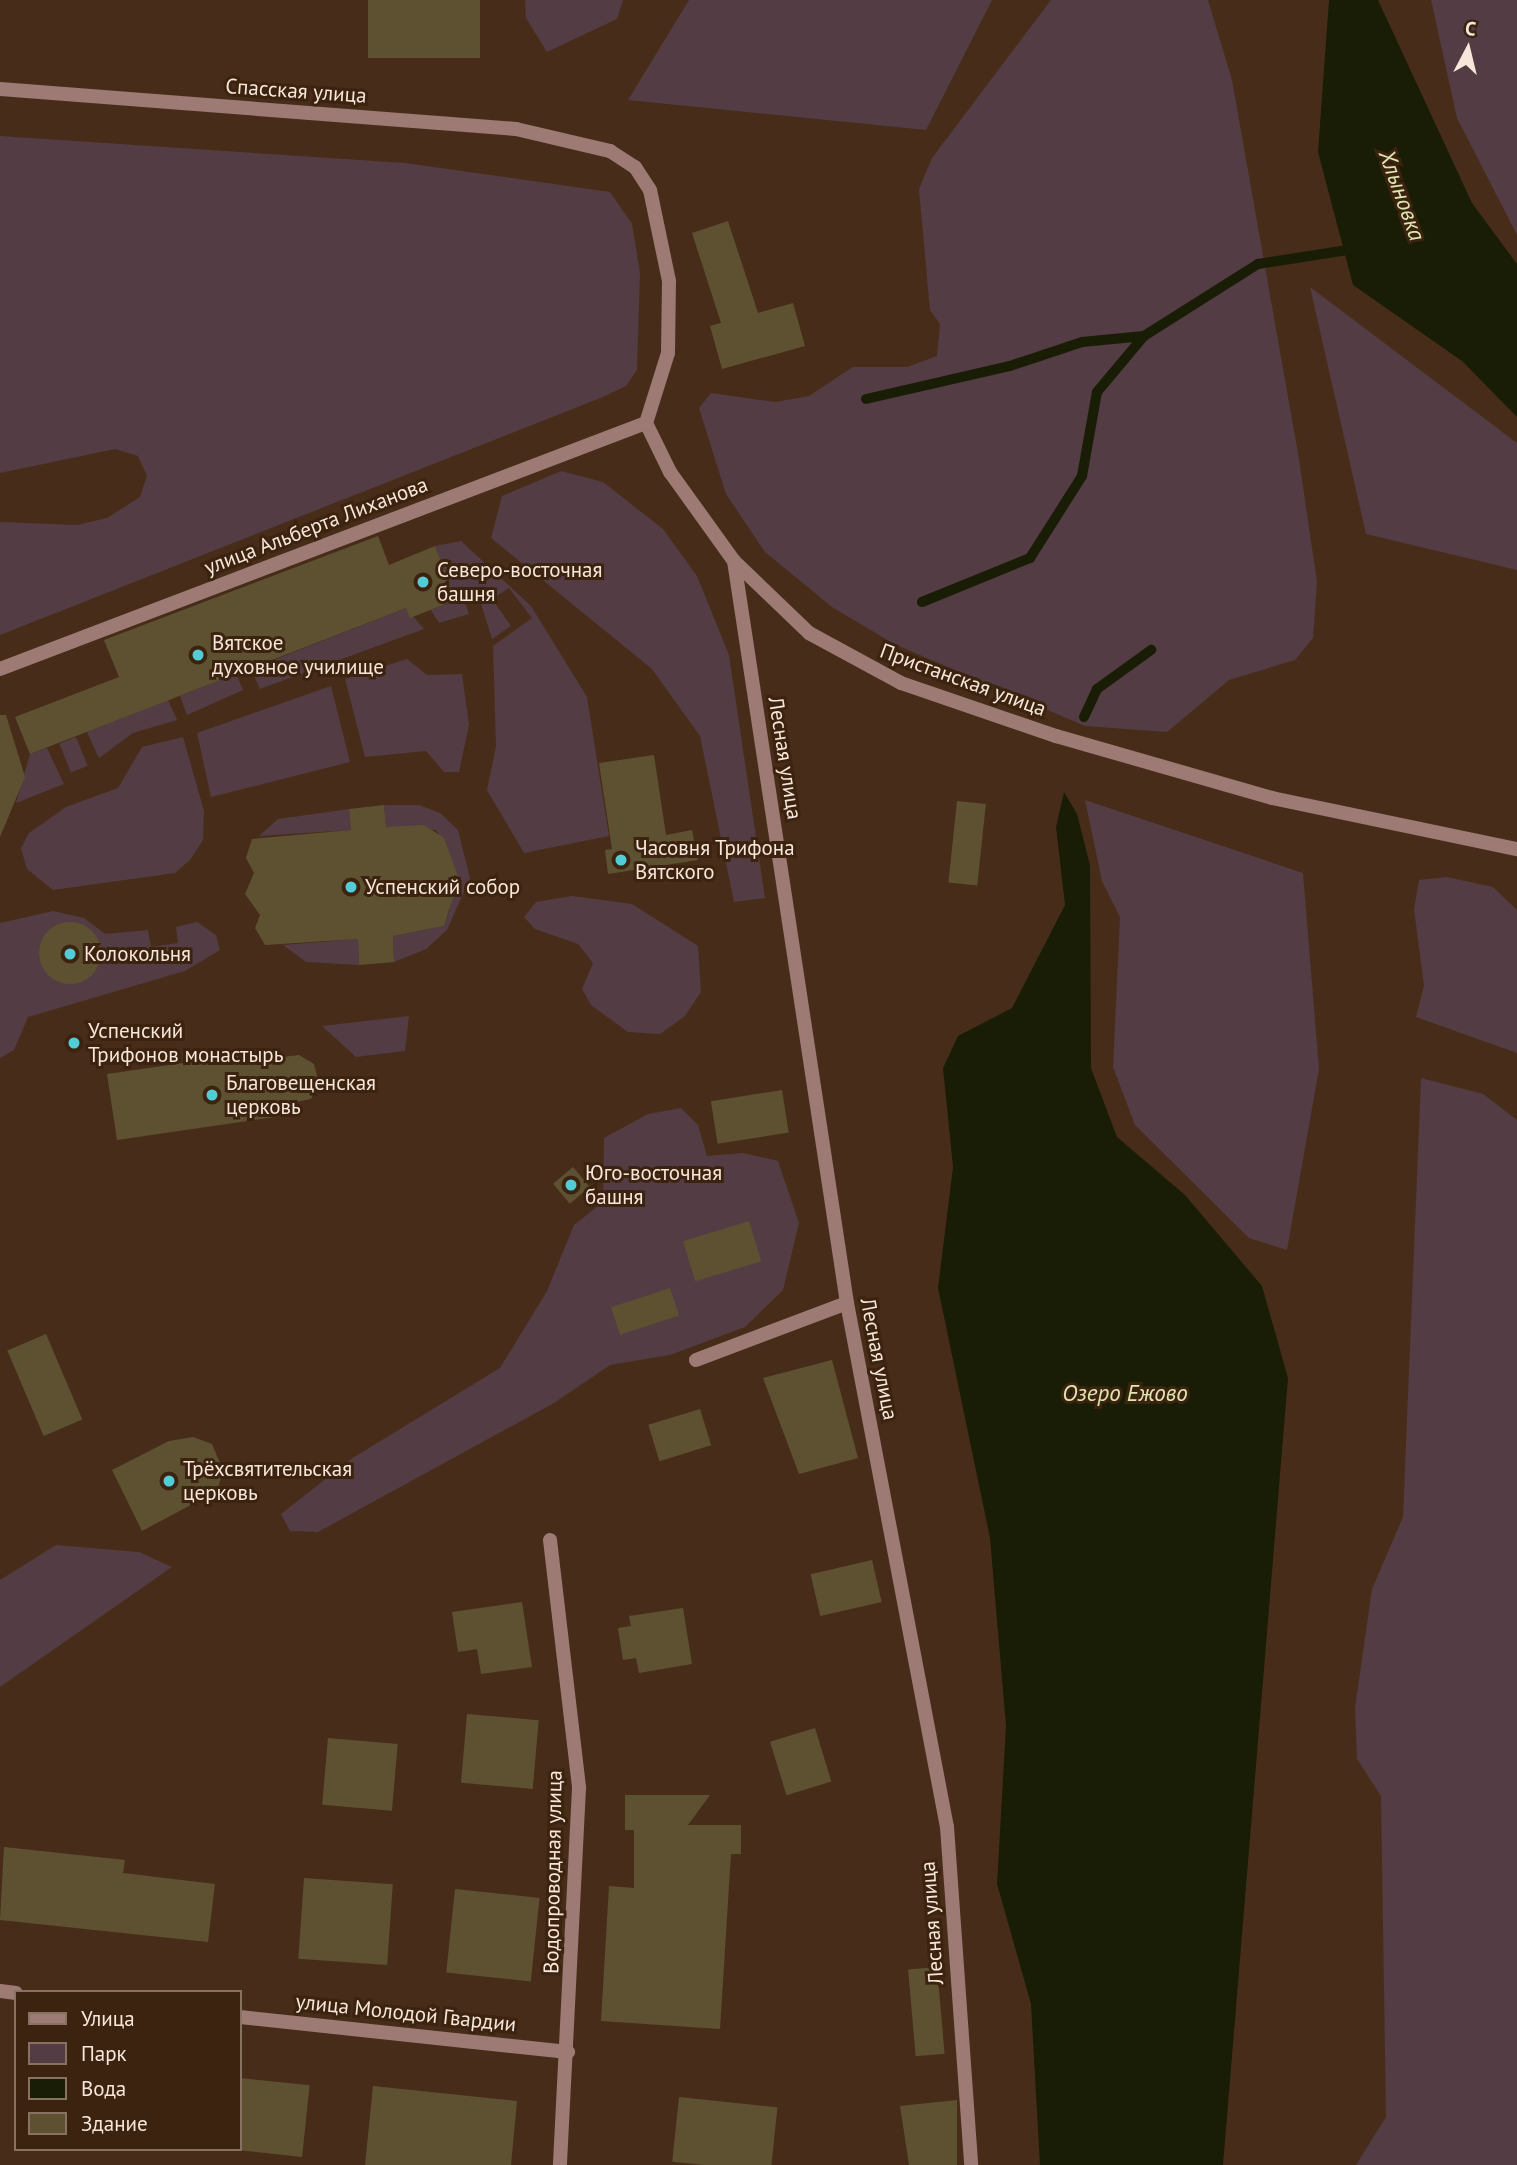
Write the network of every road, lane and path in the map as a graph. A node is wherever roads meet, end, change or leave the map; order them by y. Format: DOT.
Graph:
graph roads {
  1 [pos="0,89"];
  2 [pos="646,423"];
  3 [pos="734,561"];
  4 [pos="0,668"];
  5 [pos="1517,849"];
  6 [pos="847,1303"];
  7 [pos="696,1360"];
  8 [pos="550,1540"];
  9 [pos="242,2017"];
  10 [pos="568,2052"];
  11 [pos="560,2165"];
  12 [pos="971,2165"];
  1 -- 2 [label="street, Спасская улица"];
  2 -- 3 [label="street, Пристанская улица"];
  2 -- 4 [label="street, улица Альберта Лиханова"];
  3 -- 5 [label="street, Пристанская улица"];
  3 -- 6 [label="street, Лесная улица"];
  6 -- 7 [label="street"];
  6 -- 12 [label="street, Лесная улица"];
  8 -- 10 [label="street, Водопроводная улица"];
  9 -- 10 [label="street, улица Молодой Гвардии"];
  10 -- 11 [label="street, Водопроводная улица"];
}
